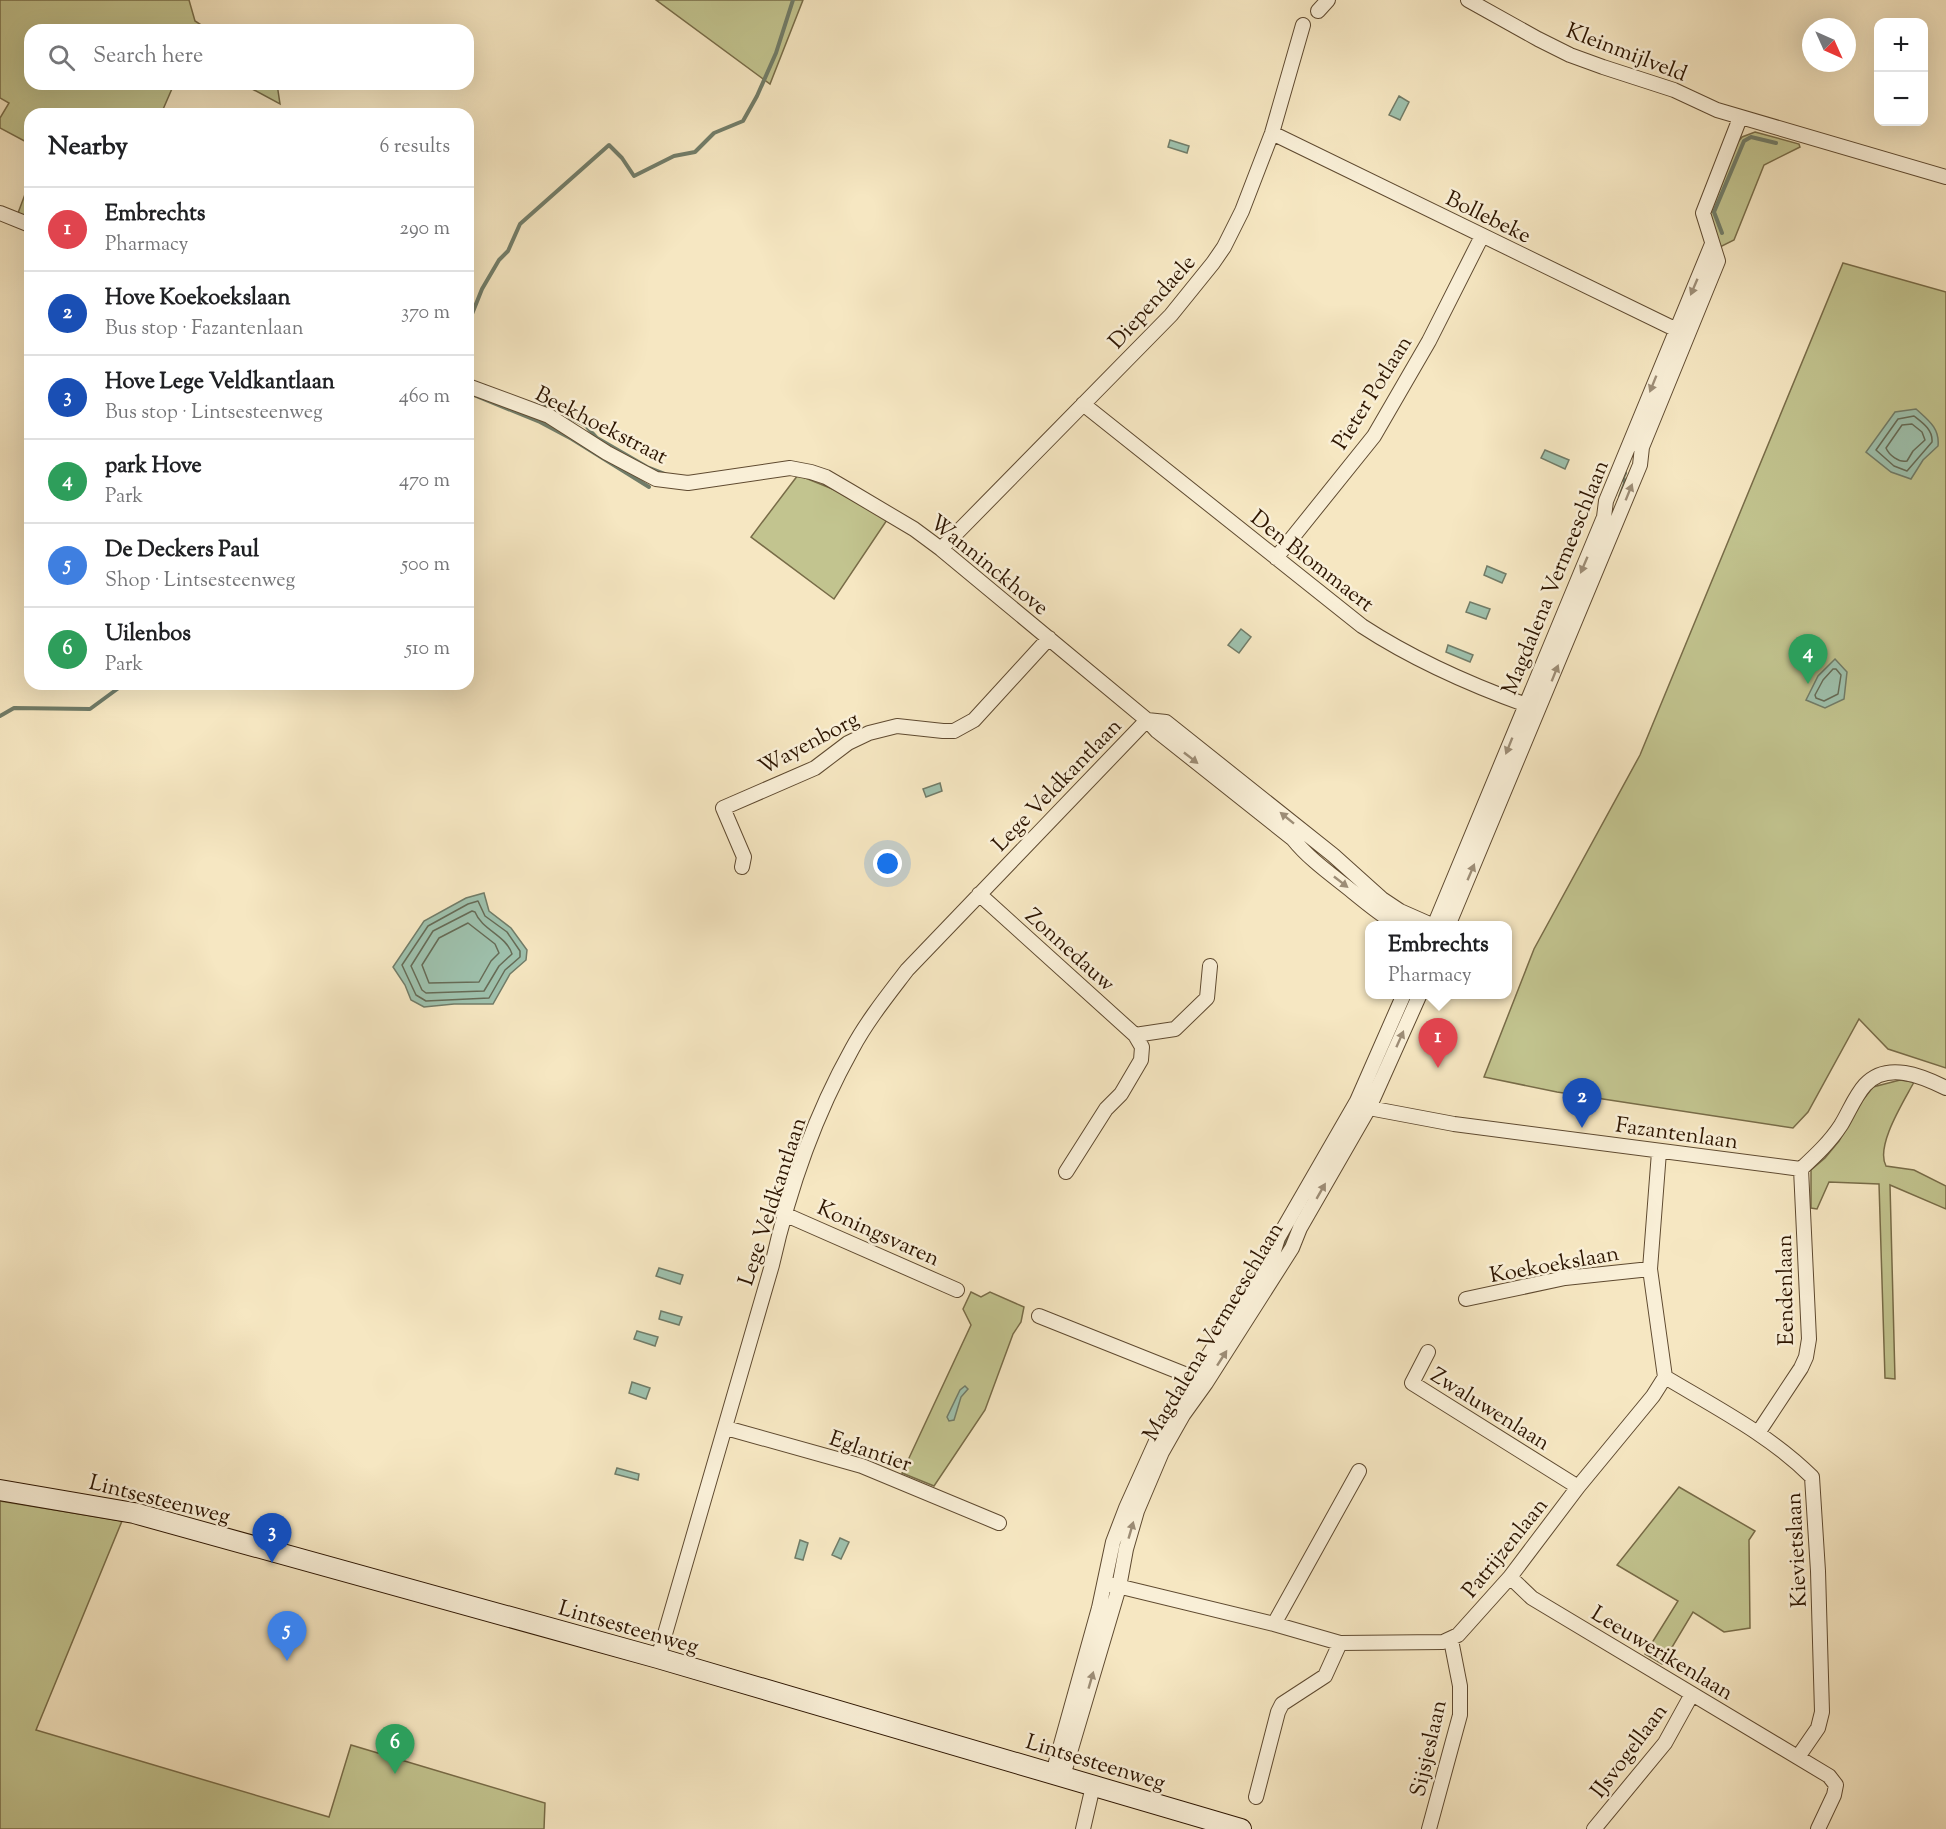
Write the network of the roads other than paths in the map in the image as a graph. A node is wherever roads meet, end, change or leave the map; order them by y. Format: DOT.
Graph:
graph roads {
  1 [pos="1328,0"];
  2 [pos="1469,0"];
  3 [pos="1318,11"];
  4 [pos="1303,25"];
  5 [pos="1740,118"];
  6 [pos="1272,133"];
  7 [pos="1946,177"];
  8 [pos="0,213"];
  9 [pos="24,223"];
  10 [pos="1482,236"];
  11 [pos="1682,333"];
  12 [pos="474,388"];
  13 [pos="1083,404"];
  14 [pos="790,468"];
  15 [pos="941,549"];
  16 [pos="1276,558"];
  17 [pos="1049,638"];
  18 [pos="1526,704"];
  19 [pos="1540,709"];
  20 [pos="1147,720"];
  21 [pos="742,867"];
  22 [pos="979,894"];
  23 [pos="1391,921"];
  24 [pos="1423,921"];
  25 [pos="1436,921"];
  26 [pos="1450,921"];
  27 [pos="1210,966"];
  28 [pos="1402,999"];
  29 [pos="1417,999"];
  30 [pos="1135,1035"];
  31 [pos="1946,1088"];
  32 [pos="1363,1104"];
  33 [pos="1659,1152"];
  34 [pos="1802,1169"];
  35 [pos="1066,1172"];
  36 [pos="784,1214"];
  37 [pos="1650,1269"];
  38 [pos="957,1290"];
  39 [pos="1466,1299"];
  40 [pos="1039,1316"];
  41 [pos="1428,1352"];
  42 [pos="1665,1377"];
  43 [pos="1201,1380"];
  44 [pos="726,1428"];
  45 [pos="1758,1433"];
  46 [pos="1359,1471"];
  47 [pos="1578,1487"];
  48 [pos="0,1490"];
  49 [pos="999,1523"];
  50 [pos="1510,1577"];
  51 [pos="1112,1585"];
  52 [pos="1274,1624"];
  53 [pos="1451,1640"];
  54 [pos="1340,1643"];
  55 [pos="658,1658"];
  56 [pos="1692,1694"];
  57 [pos="1798,1757"];
  58 [pos="1058,1775"];
  59 [pos="1093,1786"];
  60 [pos="1256,1797"];
  61 [pos="1083,1829"];
  62 [pos="1241,1829"];
  63 [pos="1429,1829"];
  64 [pos="1594,1829"];
  65 [pos="1818,1829"];
  1 -- 3 [label="street"];
  2 -- 5 [label="street, Kleinmijlveld"];
  4 -- 6 [label="street, Diependaele"];
  5 -- 7 [label="street, Kleinmijlveld"];
  5 -- 11 [label="street, Magdalena Vermeeschlaan"];
  6 -- 10 [label="street, Bollebeke"];
  6 -- 13 [label="street, Diependaele"];
  8 -- 9 [label="street"];
  10 -- 11 [label="street, Bollebeke"];
  10 -- 16 [label="street, Pieter Potlaan"];
  11 -- 18 [label="street, Magdalena Vermeeschlaan, one-way"];
  19 -- 11 [label="street, Magdalena Vermeeschlaan, one-way"];
  12 -- 14 [label="street, Beekhoekstraat"];
  13 -- 15 [label="street, Diependaele"];
  13 -- 16 [label="street, Den Blommaert"];
  14 -- 15 [label="street, Wanninckhove"];
  15 -- 17 [label="street, Wanninckhove"];
  16 -- 18 [label="street, Den Blommaert"];
  17 -- 20 [label="street, Wanninckhove"];
  17 -- 21 [label="street, Wayenborg"];
  18 -- 19 [label="street, Den Blommaert"];
  18 -- 25 [label="street, Magdalena Vermeeschlaan, one-way"];
  26 -- 19 [label="street, Magdalena Vermeeschlaan, one-way"];
  20 -- 22 [label="street, Lege Veldkantlaan"];
  20 -- 23 [label="street, Wanninckhove, one-way"];
  24 -- 20 [label="street, Wanninckhove, one-way"];
  22 -- 30 [label="street, Zonnedauw"];
  22 -- 36 [label="street, Lege Veldkantlaan"];
  27 -- 30 [label="street"];
  28 -- 32 [label="street, Magdalena Vermeeschlaan"];
  32 -- 29 [label="street, Magdalena Vermeeschlaan, one-way"];
  30 -- 35 [label="street"];
  31 -- 34 [label="street"];
  32 -- 33 [label="street, Fazantenlaan"];
  32 -- 43 [label="street, Magdalena Vermeeschlaan"];
  33 -- 34 [label="street, Fazantenlaan"];
  33 -- 37 [label="street"];
  34 -- 45 [label="street, Eendenlaan"];
  36 -- 38 [label="street, Koningsvaren"];
  36 -- 44 [label="street, Lege Veldkantlaan"];
  37 -- 39 [label="street, Koekoekslaan"];
  37 -- 42 [label="street"];
  40 -- 43 [label="street"];
  41 -- 47 [label="street, Zwaluwenlaan"];
  42 -- 45 [label="street, Kievietslaan"];
  42 -- 47 [label="street, Patrijzenlaan"];
  43 -- 51 [label="street, Magdalena Vermeeschlaan"];
  44 -- 49 [label="street, Eglantier"];
  44 -- 55 [label="street, Lege Veldkantlaan"];
  45 -- 57 [label="street, Kievietslaan"];
  46 -- 52 [label="street"];
  47 -- 50 [label="street, Patrijzenlaan"];
  48 -- 55 [label="street, Lintsesteenweg"];
  50 -- 53 [label="street, Patrijzenlaan"];
  50 -- 56 [label="street, Leeuwerikenlaan"];
  51 -- 52 [label="street"];
  51 -- 58 [label="street, Magdalena Vermeeschlaan"];
  52 -- 54 [label="street"];
  53 -- 54 [label="street"];
  53 -- 63 [label="street, Sijsjeslaan"];
  54 -- 60 [label="street"];
  55 -- 58 [label="street, Lintsesteenweg"];
  56 -- 57 [label="street, Leeuwerikenlaan"];
  56 -- 64 [label="street, IJsvogellaan"];
  57 -- 65 [label="street, Leeuwerikenlaan"];
  58 -- 59 [label="street, Lintsesteenweg"];
  59 -- 61 [label="street"];
  59 -- 62 [label="street, Lintsesteenweg"];
}
